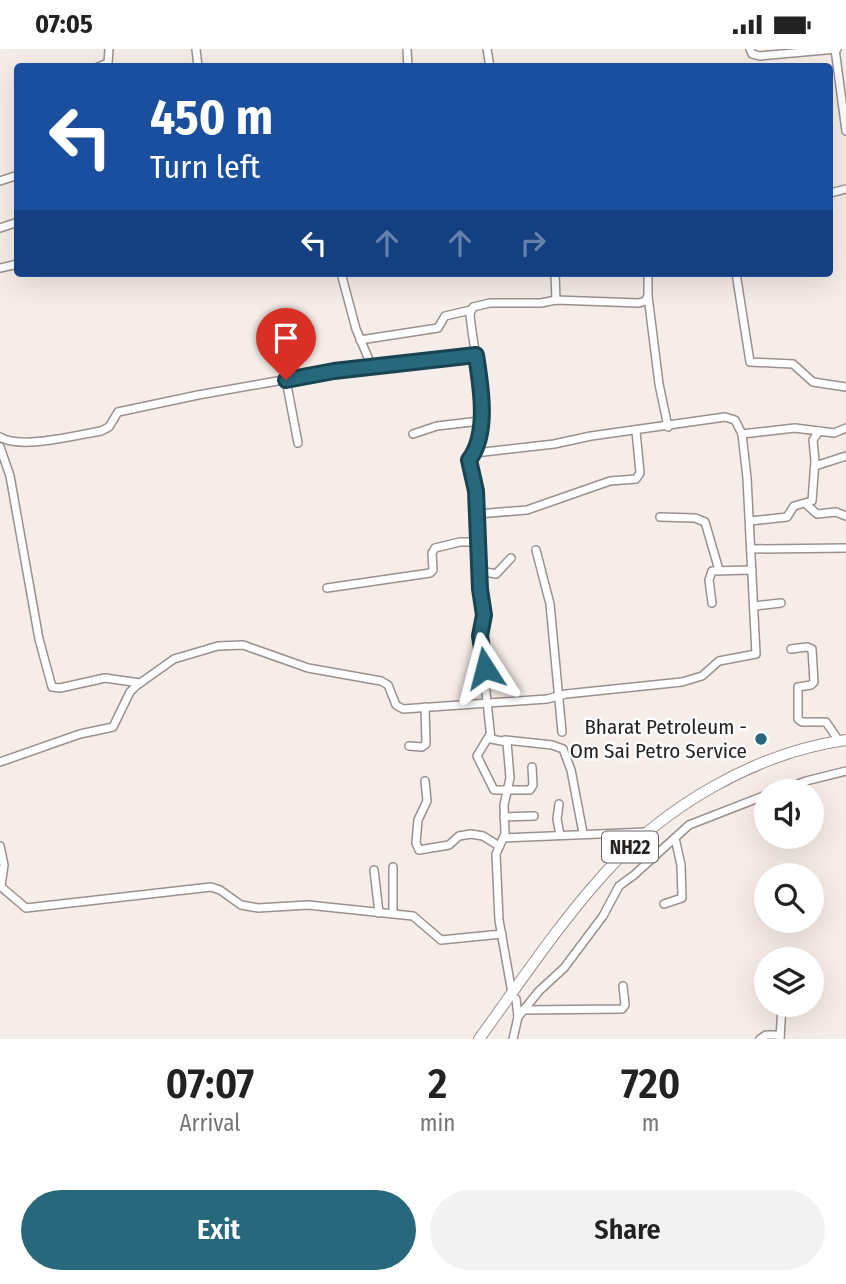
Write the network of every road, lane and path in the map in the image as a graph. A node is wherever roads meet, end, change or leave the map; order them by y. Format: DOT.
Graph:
graph roads {
  1 [pos="750,49"];
  2 [pos="836,49"];
  3 [pos="845,110"];
  4 [pos="846,131"];
  5 [pos="342,277"];
  6 [pos="555,277"];
  7 [pos="648,277"];
  8 [pos="737,277"];
  9 [pos="648,296"];
  10 [pos="556,300"];
  11 [pos="471,310"];
  12 [pos="360,340"];
  13 [pos="476,355"];
  14 [pos="372,367"];
  15 [pos="286,380"];
  16 [pos="846,387"];
  17 [pos="480,421"];
  18 [pos="668,426"];
  19 [pos="846,428"];
  20 [pos="636,431"];
  21 [pos="819,431"];
  22 [pos="414,434"];
  23 [pos="742,435"];
  24 [pos="0,437"];
  25 [pos="298,443"];
  26 [pos="0,447"];
  27 [pos="475,453"];
  28 [pos="846,456"];
  29 [pos="815,466"];
  30 [pos="806,504"];
  31 [pos="477,515"];
  32 [pos="846,516"];
  33 [pos="660,517"];
  34 [pos="750,521"];
  35 [pos="477,541"];
  36 [pos="846,548"];
  37 [pos="536,549"];
  38 [pos="751,549"];
  39 [pos="511,558"];
  40 [pos="719,570"];
  41 [pos="752,570"];
  42 [pos="480,571"];
  43 [pos="327,587"];
  44 [pos="712,603"];
  45 [pos="781,603"];
  46 [pos="754,606"];
  47 [pos="791,649"];
  48 [pos="140,683"];
  49 [pos="557,697"];
  50 [pos="489,702"];
  51 [pos="425,707"];
  52 [pos="562,732"];
  53 [pos="489,736"];
  54 [pos="505,740"];
  55 [pos="844,743"];
  56 [pos="409,746"];
  57 [pos="0,762"];
  58 [pos="532,768"];
  59 [pos="846,771"];
  60 [pos="819,779"];
  61 [pos="425,781"];
  62 [pos="508,791"];
  63 [pos="754,800"];
  64 [pos="559,804"];
  65 [pos="534,816"];
  66 [pos="505,817"];
  67 [pos="647,832"];
  68 [pos="583,833"];
  69 [pos="560,835"];
  70 [pos="504,838"];
  71 [pos="675,838"];
  72 [pos="0,846"];
  73 [pos="499,846"];
  74 [pos="393,867"];
  75 [pos="374,870"];
  76 [pos="0,886"];
  77 [pos="664,904"];
  78 [pos="379,912"];
  79 [pos="393,914"];
  80 [pos="502,935"];
  81 [pos="623,986"];
  82 [pos="514,996"];
  83 [pos="520,1014"];
  84 [pos="781,1017"];
  85 [pos="512,1037"];
  86 [pos="780,1037"];
  87 [pos="479,1039"];
  88 [pos="487,1039"];
  89 [pos="760,1039"];
  1 -- 2 [label="street"];
  2 -- 3 [label="street"];
  3 -- 4 [label="street"];
  5 -- 12 [label="street"];
  6 -- 10 [label="street"];
  7 -- 9 [label="street"];
  8 -- 16 [label="street"];
  9 -- 10 [label="street"];
  9 -- 18 [label="street"];
  10 -- 11 [label="street"];
  11 -- 12 [label="street"];
  11 -- 13 [label="street"];
  12 -- 14 [label="street"];
  13 -- 14 [label="street"];
  13 -- 17 [label="street"];
  14 -- 15 [label="street"];
  15 -- 24 [label="street"];
  15 -- 25 [label="street"];
  17 -- 22 [label="street"];
  17 -- 27 [label="street"];
  18 -- 20 [label="street"];
  18 -- 23 [label="street"];
  19 -- 21 [label="street"];
  20 -- 27 [label="street"];
  20 -- 31 [label="street"];
  21 -- 23 [label="street"];
  21 -- 29 [label="street"];
  23 -- 34 [label="street"];
  26 -- 48 [label="street"];
  27 -- 31 [label="street"];
  28 -- 29 [label="street"];
  29 -- 30 [label="street"];
  30 -- 32 [label="street"];
  30 -- 34 [label="street"];
  31 -- 35 [label="street"];
  33 -- 40 [label="street"];
  34 -- 38 [label="street"];
  35 -- 42 [label="street"];
  35 -- 43 [label="street"];
  36 -- 38 [label="street"];
  37 -- 49 [label="street"];
  38 -- 41 [label="street"];
  39 -- 42 [label="street"];
  40 -- 41 [label="street"];
  40 -- 44 [label="street"];
  41 -- 46 [label="street"];
  42 -- 50 [label="street"];
  45 -- 46 [label="street"];
  46 -- 49 [label="street"];
  47 -- 55 [label="street"];
  48 -- 51 [label="street"];
  48 -- 57 [label="street"];
  49 -- 50 [label="street"];
  49 -- 52 [label="street"];
  50 -- 51 [label="street"];
  50 -- 53 [label="street"];
  51 -- 56 [label="street"];
  53 -- 54 [label="street"];
  53 -- 62 [label="street"];
  54 -- 62 [label="street"];
  54 -- 68 [label="street"];
  55 -- 67 [label="highway, NH22"];
  55 -- 82 [label="highway, NH22"];
  58 -- 62 [label="street"];
  59 -- 60 [label="street"];
  61 -- 73 [label="street"];
  62 -- 66 [label="street"];
  63 -- 71 [label="street"];
  64 -- 69 [label="street"];
  65 -- 66 [label="street"];
  66 -- 70 [label="street"];
  67 -- 68 [label="street"];
  67 -- 82 [label="highway, NH22"];
  68 -- 69 [label="street"];
  69 -- 70 [label="street"];
  70 -- 73 [label="street"];
  71 -- 77 [label="street"];
  71 -- 83 [label="street"];
  72 -- 76 [label="street"];
  73 -- 80 [label="street"];
  74 -- 79 [label="street"];
  75 -- 78 [label="street"];
  76 -- 78 [label="street"];
  78 -- 79 [label="street"];
  79 -- 80 [label="street"];
  80 -- 82 [label="street"];
  81 -- 83 [label="street"];
  82 -- 83 [label="street"];
  82 -- 87 [label="highway, NH22"];
  82 -- 88 [label="highway, NH22"];
  83 -- 85 [label="street"];
  84 -- 86 [label="street"];
  86 -- 89 [label="street"];
}
